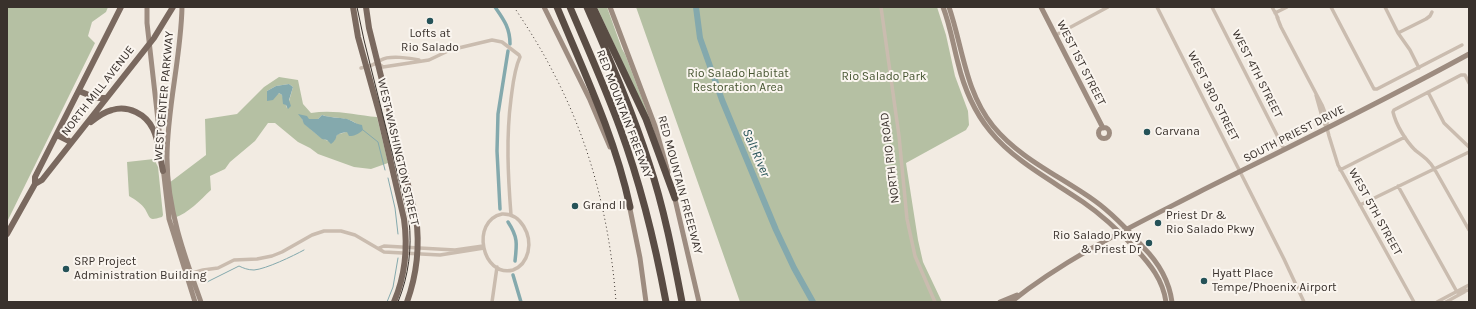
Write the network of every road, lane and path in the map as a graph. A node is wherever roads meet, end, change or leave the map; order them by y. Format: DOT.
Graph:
graph roads {
  1 [pos="121,7"];
  2 [pos="147,7"];
  3 [pos="173,7"];
  4 [pos="182,7"];
  5 [pos="353,7"];
  6 [pos="366,7"];
  7 [pos="544,7"];
  8 [pos="557,7"];
  9 [pos="570,7"];
  10 [pos="587,7"];
  11 [pos="593,7"];
  12 [pos="610,7"];
  13 [pos="881,7"];
  14 [pos="943,7"];
  15 [pos="950,7"];
  16 [pos="1041,7"];
  17 [pos="1108,7"];
  18 [pos="1157,7"];
  19 [pos="1212,7"];
  20 [pos="1272,7"];
  21 [pos="1286,7"];
  22 [pos="1331,7"];
  23 [pos="1385,7"];
  24 [pos="1432,12"];
  25 [pos="1275,13"];
  26 [pos="951,22"];
  27 [pos="1398,33"];
  28 [pos="1056,35"];
  29 [pos="1462,45"];
  30 [pos="1469,54"];
  31 [pos="422,61"];
  32 [pos="378,64"];
  33 [pos="364,67"];
  34 [pos="1419,68"];
  35 [pos="1469,83"];
  36 [pos="79,91"];
  37 [pos="1428,92"];
  38 [pos="106,98"];
  39 [pos="84,126"];
  40 [pos="1103,128"];
  41 [pos="1327,128"];
  42 [pos="57,135"];
  43 [pos="1405,137"];
  44 [pos="71,142"];
  45 [pos="1469,147"];
  46 [pos="1284,149"];
  47 [pos="1469,152"];
  48 [pos="1340,170"];
  49 [pos="1435,170"];
  50 [pos="163,171"];
  51 [pos="1240,171"];
  52 [pos="35,184"];
  53 [pos="1398,186"];
  54 [pos="675,198"];
  55 [pos="1360,205"];
  56 [pos="630,207"];
  57 [pos="511,215"];
  58 [pos="1127,229"];
  59 [pos="1469,230"];
  60 [pos="1120,232"];
  61 [pos="7,234"];
  62 [pos="484,247"];
  63 [pos="379,248"];
  64 [pos="405,250"];
  65 [pos="418,251"];
  66 [pos="497,267"];
  67 [pos="188,274"];
  68 [pos="1469,285"];
  69 [pos="1469,290"];
  70 [pos="1023,292"];
  71 [pos="1457,292"];
  72 [pos="1167,301"];
  73 [pos="195,302"];
  74 [pos="201,302"];
  75 [pos="394,302"];
  76 [pos="407,302"];
  77 [pos="492,302"];
  78 [pos="646,302"];
  79 [pos="666,302"];
  80 [pos="682,302"];
  81 [pos="699,302"];
  82 [pos="935,302"];
  83 [pos="1000,302"];
  84 [pos="1011,302"];
  85 [pos="1172,302"];
  86 [pos="1304,302"];
  87 [pos="1414,302"];
  88 [pos="1437,302"];
  89 [pos="1446,302"];
  1 -- 36 [label="main road, NORTH MILL AVENUE"];
  2 -- 50 [label="main road, WEST CENTER PARKWAY"];
  3 -- 38 [label="main road, NORTH MILL AVENUE"];
  4 -- 67 [label="main road, WEST CENTER PARKWAY"];
  5 -- 33 [label="main road, WEST WASHINGTON STREET"];
  6 -- 32 [label="main road, WEST WASHINGTON STREET"];
  7 -- 56 [label="main road"];
  8 -- 56 [label="highway"];
  9 -- 79 [label="highway, RED MOUNTAIN FREEWAY"];
  10 -- 80 [label="highway, RED MOUNTAIN FREEWAY"];
  11 -- 54 [label="highway"];
  12 -- 54 [label="main road, RED MOUNTAIN FREEEWAY"];
  13 -- 82 [label="street, NORTH RIO ROAD"];
  14 -- 26 [label="main road"];
  15 -- 26 [label="main road"];
  16 -- 28 [label="main road, WEST 1ST STREET"];
  17 -- 28 [label="street"];
  18 -- 51 [label="street, WEST 3RD STREET"];
  19 -- 46 [label="street, WEST 4TH STREET"];
  20 -- 25 [label="street, WEST 5TH STREET"];
  21 -- 25 [label="street"];
  22 -- 34 [label="street"];
  23 -- 27 [label="street"];
  24 -- 27 [label="street"];
  25 -- 41 [label="street, WEST 5TH STREET"];
  26 -- 58 [label="main road"];
  26 -- 60 [label="main road"];
  27 -- 34 [label="street"];
  28 -- 40 [label="main road, WEST 1ST STREET"];
  29 -- 34 [label="street"];
  30 -- 41 [label="main road, SOUTH PRIEST DRIVE"];
  31 -- 32 [label="street"];
  31 -- 32 [label="street"];
  31 -- 57 [label="street"];
  32 -- 33 [label="street"];
  32 -- 65 [label="main road, WEST WASHINGTON STREET"];
  33 -- 64 [label="main road, WEST WASHINGTON STREET"];
  35 -- 37 [label="street"];
  36 -- 38 [label="main road"];
  36 -- 42 [label="main road, NORTH MILL AVENUE"];
  37 -- 43 [label="street"];
  37 -- 45 [label="street"];
  38 -- 39 [label="main road, NORTH MILL AVENUE"];
  39 -- 44 [label="main road, NORTH MILL AVENUE"];
  39 -- 50 [label="main road"];
  41 -- 46 [label="main road, SOUTH PRIEST DRIVE"];
  41 -- 48 [label="street, WEST 5TH STREET"];
  42 -- 44 [label="main road"];
  42 -- 52 [label="main road, NORTH MILL AVENUE"];
  43 -- 48 [label="street"];
  43 -- 49 [label="street"];
  44 -- 52 [label="main road, NORTH MILL AVENUE"];
  46 -- 51 [label="main road, SOUTH PRIEST DRIVE"];
  47 -- 49 [label="street"];
  48 -- 55 [label="street, WEST 5TH STREET"];
  49 -- 53 [label="street"];
  49 -- 59 [label="street"];
  50 -- 67 [label="main road, WEST CENTER PARKWAY"];
  51 -- 58 [label="main road, SOUTH PRIEST DRIVE"];
  51 -- 86 [label="street, WEST 3RD STREET"];
  52 -- 61 [label="main road, NORTH MILL AVENUE"];
  53 -- 55 [label="street"];
  53 -- 71 [label="street"];
  54 -- 81 [label="main road, RED MOUNTAIN FREEEWAY"];
  55 -- 87 [label="street, WEST 5TH STREET"];
  56 -- 78 [label="main road"];
  57 -- 62 [label="street"];
  57 -- 66 [label="street"];
  58 -- 60 [label="main road, SOUTH PRIEST DRIVE"];
  58 -- 85 [label="main road"];
  60 -- 70 [label="main road, SOUTH PRIEST DRIVE"];
  60 -- 72 [label="main road"];
  62 -- 65 [label="street"];
  62 -- 66 [label="street"];
  63 -- 64 [label="street"];
  63 -- 64 [label="street"];
  63 -- 67 [label="street"];
  64 -- 65 [label="street"];
  64 -- 65 [label="street"];
  64 -- 75 [label="main road, WEST WASHINGTON STREET"];
  65 -- 76 [label="main road, WEST WASHINGTON STREET"];
  66 -- 77 [label="street"];
  67 -- 73 [label="main road, WEST CENTER PARKWAY"];
  67 -- 74 [label="main road, WEST CENTER PARKWAY"];
  68 -- 71 [label="street"];
  69 -- 71 [label="street"];
  69 -- 89 [label="street"];
  70 -- 83 [label="main road"];
  70 -- 84 [label="main road"];
  71 -- 88 [label="street"];
}
